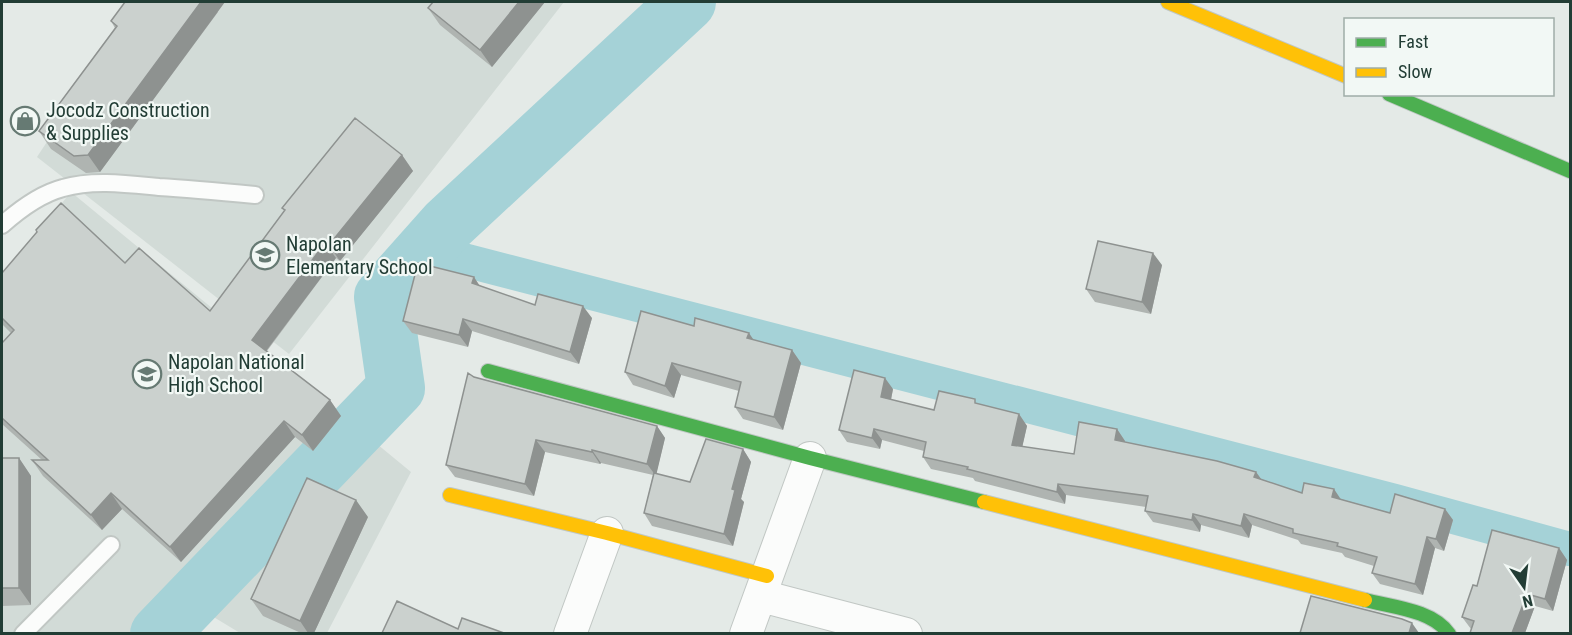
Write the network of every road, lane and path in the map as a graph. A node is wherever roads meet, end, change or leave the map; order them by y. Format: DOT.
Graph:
graph roads {
  1 [pos="1168,2"];
  2 [pos="1200,8"];
  3 [pos="1344,75"];
  4 [pos="1394,96"];
  5 [pos="1570,171"];
  6 [pos="255,195"];
  7 [pos="2,225"];
  8 [pos="488,371"];
  9 [pos="810,458"];
  10 [pos="450,495"];
  11 [pos="607,533"];
  12 [pos="111,544"];
  13 [pos="764,586"];
  14 [pos="23,633"];
  15 [pos="570,633"];
  16 [pos="746,633"];
  17 [pos="906,633"];
  18 [pos="1449,633"];
  1 -- 2 [label="street"];
  2 -- 3 [label="street"];
  4 -- 5 [label="street"];
  6 -- 7 [label="lane"];
  8 -- 9 [label="street"];
  9 -- 13 [label="street"];
  9 -- 18 [label="street"];
  10 -- 11 [label="street"];
  11 -- 13 [label="street"];
  11 -- 15 [label="street"];
  12 -- 14 [label="lane"];
  13 -- 16 [label="street"];
  13 -- 17 [label="street"];
}
